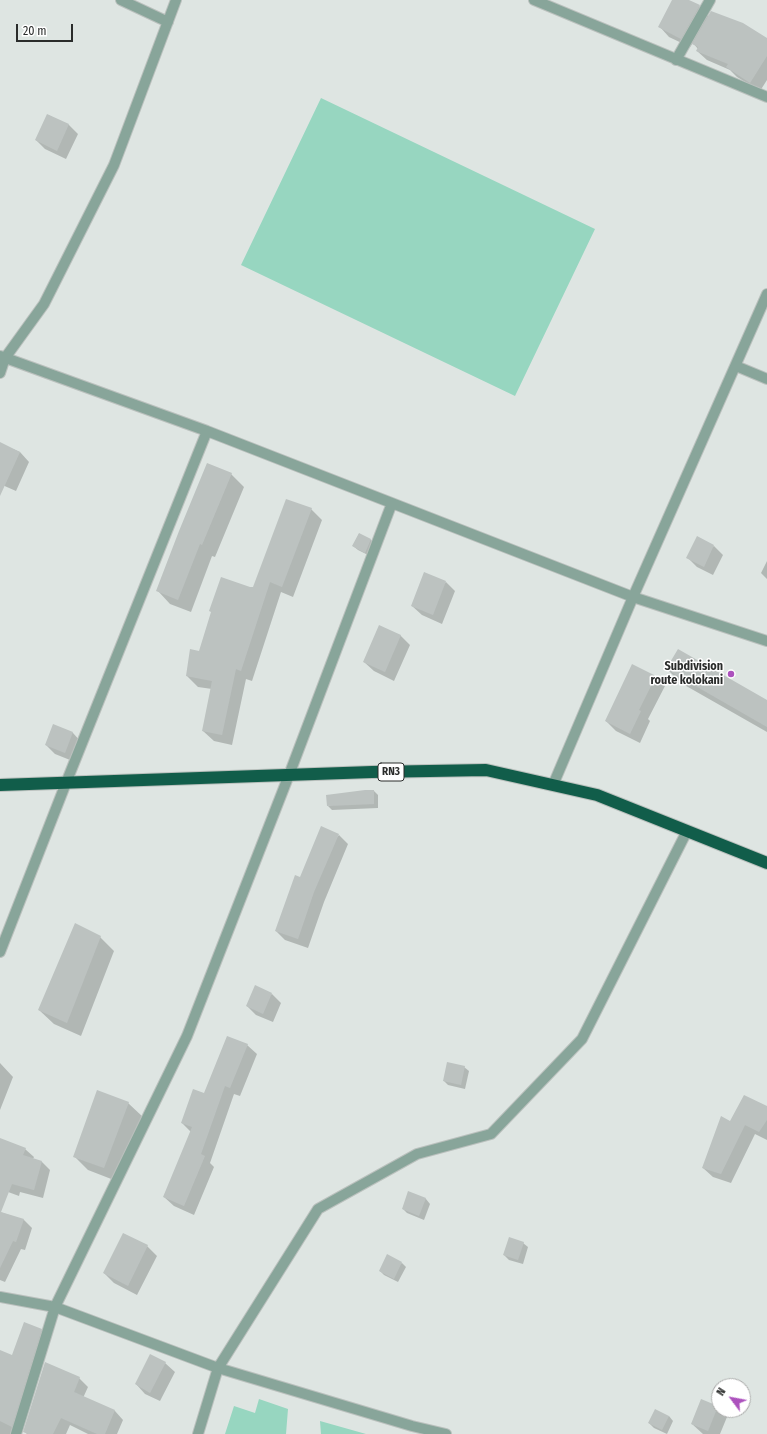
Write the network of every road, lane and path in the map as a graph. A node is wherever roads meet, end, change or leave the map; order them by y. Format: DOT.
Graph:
graph roads {
  1 [pos="121,0"];
  2 [pos="176,0"];
  3 [pos="534,0"];
  4 [pos="710,0"];
  5 [pos="168,22"];
  6 [pos="676,60"];
  7 [pos="767,97"];
  8 [pos="767,294"];
  9 [pos="3,357"];
  10 [pos="736,366"];
  11 [pos="0,373"];
  12 [pos="767,379"];
  13 [pos="207,432"];
  14 [pos="392,504"];
  15 [pos="633,597"];
  16 [pos="767,642"];
  17 [pos="289,775"];
  18 [pos="66,783"];
  19 [pos="0,785"];
  20 [pos="553,785"];
  21 [pos="687,831"];
  22 [pos="767,863"];
  23 [pos="0,952"];
  24 [pos="0,1298"];
  25 [pos="55,1307"];
  26 [pos="218,1368"];
  27 [pos="16,1434"];
  28 [pos="198,1434"];
  29 [pos="446,1434"];
  1 -- 5 [label="street"];
  2 -- 5 [label="street"];
  3 -- 6 [label="street"];
  4 -- 6 [label="street"];
  5 -- 9 [label="street"];
  6 -- 7 [label="street"];
  8 -- 10 [label="street"];
  9 -- 11 [label="street"];
  9 -- 13 [label="street"];
  10 -- 12 [label="street"];
  10 -- 15 [label="street"];
  13 -- 14 [label="street"];
  13 -- 18 [label="street"];
  14 -- 15 [label="street"];
  14 -- 17 [label="street"];
  15 -- 16 [label="street"];
  15 -- 20 [label="street"];
  17 -- 18 [label="highway, RN3"];
  17 -- 20 [label="highway, RN3"];
  17 -- 25 [label="street"];
  18 -- 19 [label="highway, RN3"];
  18 -- 23 [label="street"];
  20 -- 21 [label="highway, RN3"];
  21 -- 22 [label="highway, RN3"];
  21 -- 26 [label="street"];
  24 -- 25 [label="street"];
  25 -- 26 [label="street"];
  25 -- 27 [label="street"];
  26 -- 28 [label="street"];
  26 -- 29 [label="street"];
}
